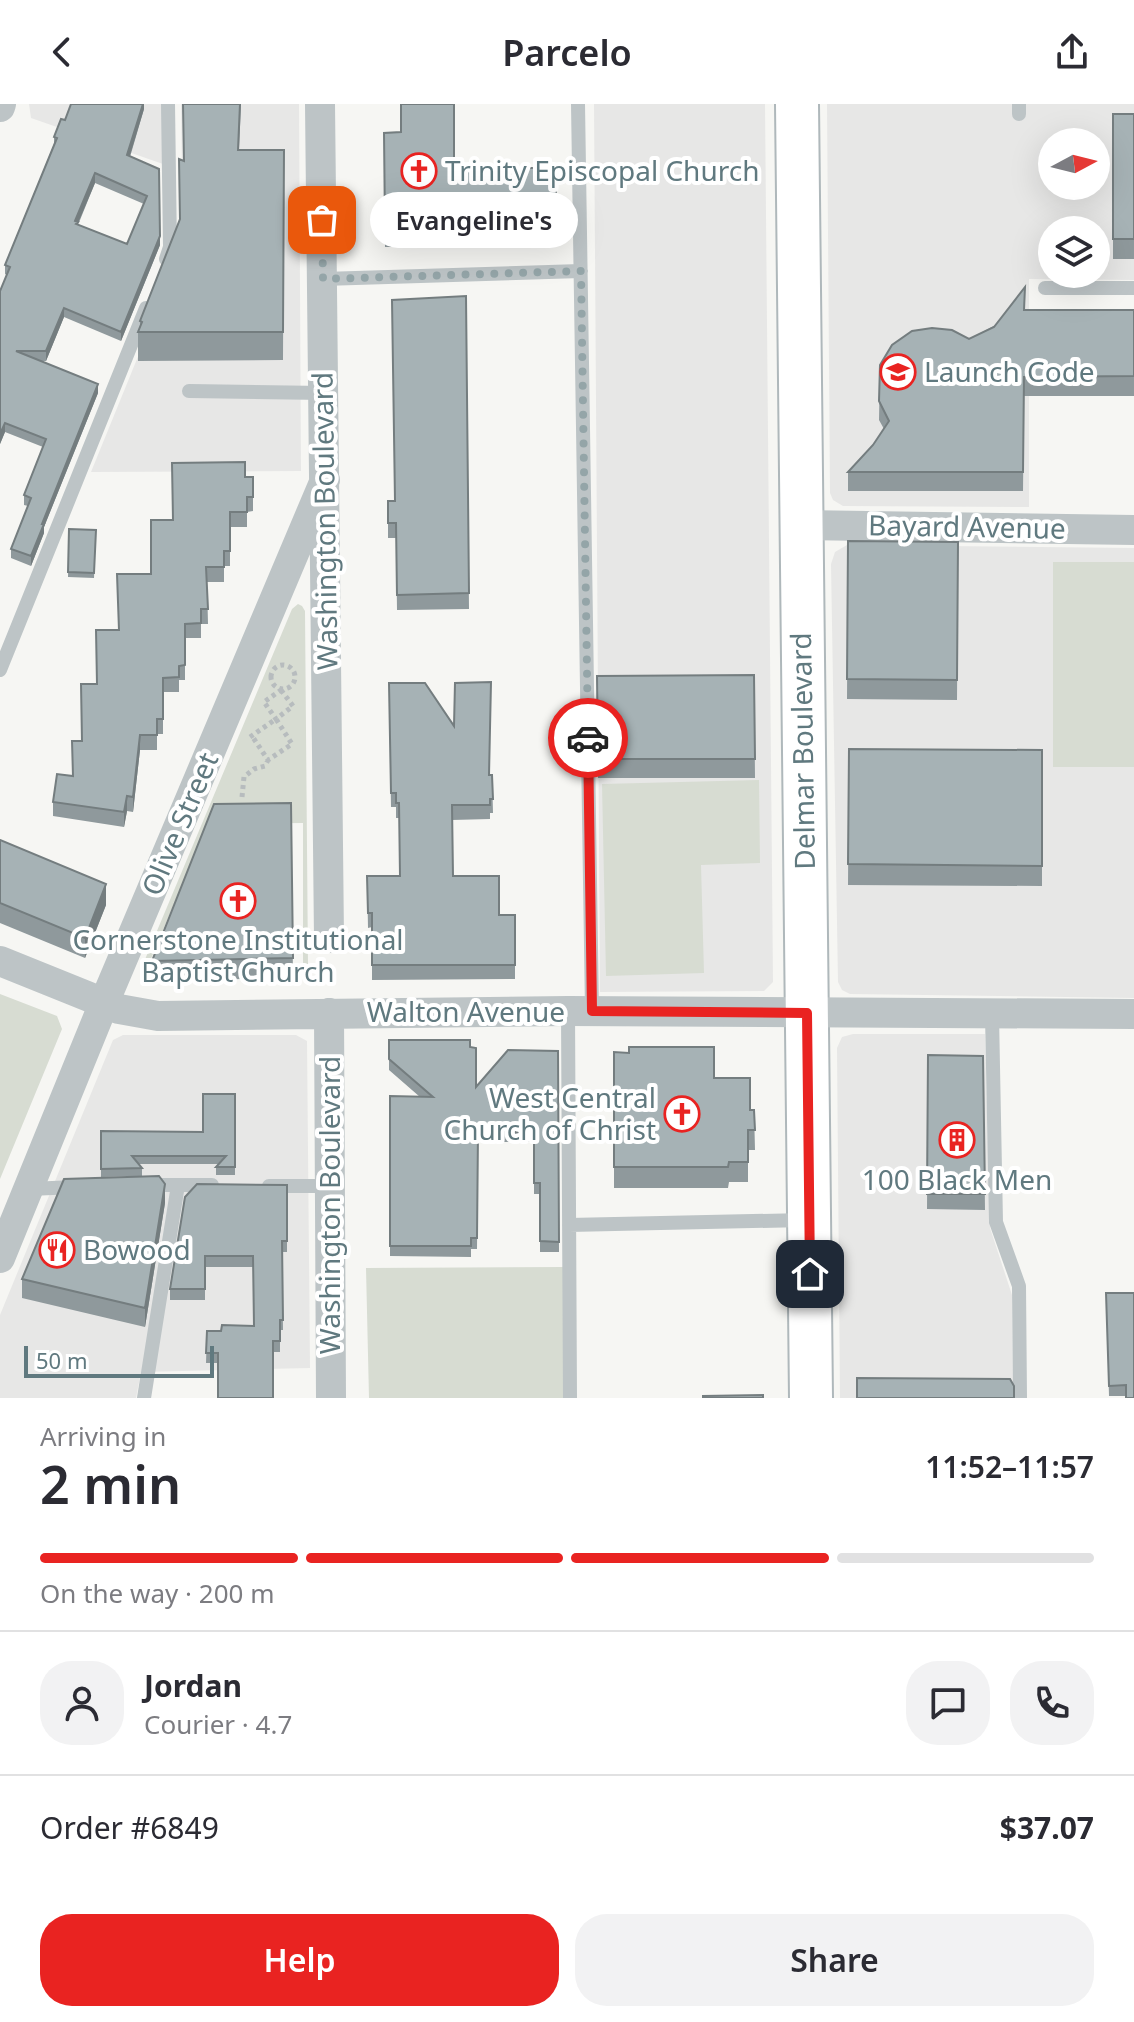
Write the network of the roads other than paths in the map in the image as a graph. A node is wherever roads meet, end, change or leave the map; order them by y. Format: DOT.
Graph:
graph roads {
  1 [pos="168,104"];
  2 [pos="320,104"];
  3 [pos="578,104"];
  4 [pos="797,104"];
  5 [pos="581,271"];
  6 [pos="159,276"];
  7 [pos="323,279"];
  8 [pos="1110,288"];
  9 [pos="1134,288"];
  10 [pos="153,291"];
  11 [pos="189,391"];
  12 [pos="324,393"];
  13 [pos="325,480"];
  14 [pos="800,525"];
  15 [pos="1134,530"];
  16 [pos="0,670"];
  17 [pos="329,938"];
  18 [pos="0,961"];
  19 [pos="104,1003"];
  20 [pos="580,1011"];
  21 [pos="329,1013"];
  22 [pos="807,1013"];
  23 [pos="1134,1014"];
  24 [pos="992,1015"];
  25 [pos="178,1185"];
  26 [pos="225,1185"];
  27 [pos="134,1186"];
  28 [pos="256,1186"];
  29 [pos="328,1186"];
  30 [pos="89,1187"];
  31 [pos="28,1189"];
  32 [pos="809,1220"];
  33 [pos="569,1225"];
  34 [pos="0,1258"];
  35 [pos="144,1398"];
  36 [pos="331,1398"];
  37 [pos="570,1398"];
  38 [pos="811,1398"];
  39 [pos="1020,1398"];
  1 -- 6 [label="lane"];
  2 -- 7 [label="street, Washington Boulevard"];
  3 -- 5 [label="lane"];
  4 -- 14 [label="main road, Delmar Boulevard"];
  5 -- 7 [label="lane"];
  5 -- 20 [label="lane"];
  7 -- 12 [label="street, Washington Boulevard"];
  8 -- 9 [label="lane"];
  10 -- 16 [label="lane"];
  11 -- 12 [label="lane"];
  12 -- 13 [label="street, Washington Boulevard"];
  13 -- 17 [label="street, Washington Boulevard"];
  13 -- 19 [label="street, Olive Street"];
  14 -- 15 [label="street, Bayard Avenue"];
  14 -- 22 [label="main road, Delmar Boulevard"];
  18 -- 19 [label="street, Walton Avenue"];
  19 -- 21 [label="street, Walton Avenue"];
  19 -- 31 [label="street, Olive Street"];
  20 -- 21 [label="street, Walton Avenue"];
  20 -- 22 [label="street, Walton Avenue"];
  20 -- 33 [label="lane"];
  21 -- 29 [label="street, Washington Boulevard"];
  22 -- 24 [label="street, Walton Avenue"];
  22 -- 32 [label="main road, Delmar Boulevard"];
  23 -- 24 [label="street, Walton Avenue"];
  24 -- 39 [label="lane"];
  25 -- 26 [label="lane"];
  25 -- 27 [label="lane"];
  25 -- 35 [label="lane"];
  28 -- 29 [label="lane"];
  29 -- 36 [label="street, Washington Boulevard"];
  30 -- 31 [label="lane"];
  31 -- 34 [label="street, Olive Street"];
  32 -- 33 [label="lane"];
  32 -- 38 [label="main road, Delmar Boulevard"];
  33 -- 37 [label="lane"];
}
